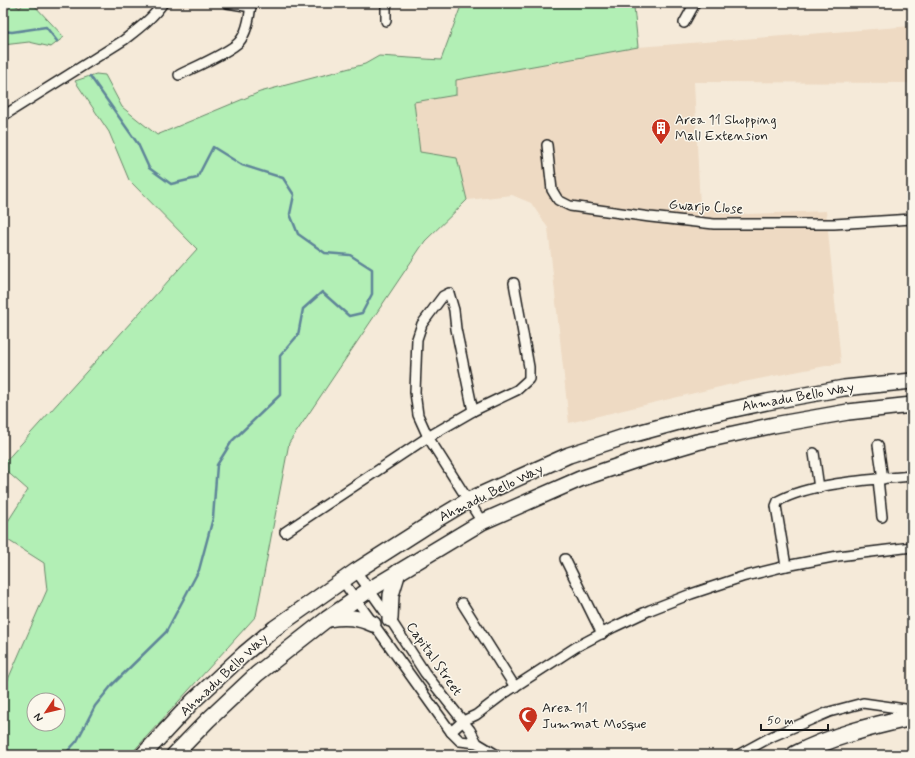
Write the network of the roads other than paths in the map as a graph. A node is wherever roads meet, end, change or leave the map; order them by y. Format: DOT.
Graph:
graph roads {
  1 [pos="163,3"];
  2 [pos="227,3"];
  3 [pos="386,3"];
  4 [pos="695,3"];
  5 [pos="251,5"];
  6 [pos="386,21"];
  7 [pos="684,23"];
  8 [pos="179,75"];
  9 [pos="3,116"];
  10 [pos="547,145"];
  11 [pos="912,219"];
  12 [pos="514,283"];
  13 [pos="912,381"];
  14 [pos="912,405"];
  15 [pos="473,411"];
  16 [pos="428,437"];
  17 [pos="878,445"];
  18 [pos="814,453"];
  19 [pos="912,476"];
  20 [pos="880,479"];
  21 [pos="819,488"];
  22 [pos="469,500"];
  23 [pos="882,517"];
  24 [pos="482,522"];
  25 [pos="285,532"];
  26 [pos="912,547"];
  27 [pos="564,558"];
  28 [pos="786,566"];
  29 [pos="356,571"];
  30 [pos="398,572"];
  31 [pos="342,580"];
  32 [pos="369,590"];
  33 [pos="355,599"];
  34 [pos="462,603"];
  35 [pos="327,619"];
  36 [pos="390,619"];
  37 [pos="373,624"];
  38 [pos="602,634"];
  39 [pos="515,687"];
  40 [pos="912,710"];
  41 [pos="476,715"];
  42 [pos="912,717"];
  43 [pos="463,721"];
  44 [pos="470,730"];
  45 [pos="451,732"];
  46 [pos="460,741"];
  47 [pos="477,743"];
  48 [pos="143,755"];
  49 [pos="174,755"];
  50 [pos="497,755"];
  51 [pos="738,755"];
  52 [pos="795,755"];
  1 -- 9 [label="street"];
  2 -- 5 [label="street"];
  3 -- 6 [label="street"];
  4 -- 7 [label="street"];
  5 -- 8 [label="street"];
  10 -- 11 [label="street, Gwarjo Close"];
  12 -- 15 [label="street"];
  13 -- 22 [label="main road, Ahmadu Bello Way"];
  14 -- 24 [label="main road, Ahmadu Bello Way"];
  15 -- 16 [label="street"];
  15 -- 16 [label="street"];
  16 -- 22 [label="street"];
  16 -- 25 [label="street"];
  17 -- 20 [label="street"];
  18 -- 21 [label="street"];
  19 -- 20 [label="street"];
  20 -- 21 [label="street"];
  20 -- 23 [label="street"];
  21 -- 28 [label="street"];
  22 -- 24 [label="street"];
  22 -- 29 [label="main road, Ahmadu Bello Way"];
  24 -- 30 [label="main road, Ahmadu Bello Way"];
  26 -- 28 [label="street"];
  27 -- 38 [label="street"];
  28 -- 38 [label="street"];
  29 -- 31 [label="main road, Ahmadu Bello Way"];
  29 -- 32 [label="street, Capital Street"];
  30 -- 32 [label="main road, Ahmadu Bello Way"];
  30 -- 36 [label="main road"];
  31 -- 33 [label="street"];
  31 -- 48 [label="main road, Ahmadu Bello Way"];
  32 -- 33 [label="main road, Ahmadu Bello Way"];
  32 -- 36 [label="street, Capital Street"];
  33 -- 35 [label="main road, Ahmadu Bello Way"];
  33 -- 37 [label="street"];
  34 -- 39 [label="street"];
  35 -- 37 [label="main road"];
  35 -- 49 [label="main road, Ahmadu Bello Way"];
  36 -- 43 [label="street, Capital Street"];
  37 -- 45 [label="street"];
  38 -- 39 [label="street"];
  39 -- 41 [label="street"];
  40 -- 51 [label="street"];
  41 -- 43 [label="street"];
  41 -- 44 [label="street"];
  42 -- 52 [label="highway"];
  43 -- 44 [label="street, Capital Street"];
  43 -- 45 [label="street"];
  44 -- 46 [label="street"];
  44 -- 47 [label="street, Capital Street"];
  45 -- 46 [label="street"];
  46 -- 47 [label="street"];
  47 -- 50 [label="street"];
}
